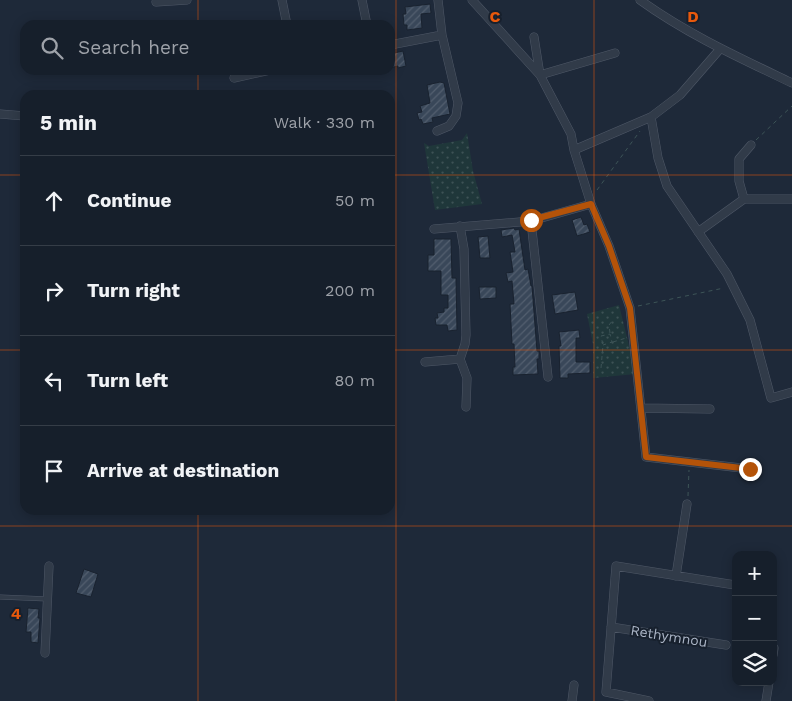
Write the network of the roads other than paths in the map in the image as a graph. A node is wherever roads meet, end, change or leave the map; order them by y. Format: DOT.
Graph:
graph roads {
  1 [pos="187,0"];
  2 [pos="282,0"];
  3 [pos="362,0"];
  4 [pos="438,0"];
  5 [pos="472,0"];
  6 [pos="640,0"];
  7 [pos="655,0"];
  8 [pos="156,2"];
  9 [pos="651,8"];
  10 [pos="286,20"];
  11 [pos="366,20"];
  12 [pos="442,35"];
  13 [pos="534,37"];
  14 [pos="395,43"];
  15 [pos="720,49"];
  16 [pos="615,53"];
  17 [pos="248,75"];
  18 [pos="540,75"];
  19 [pos="234,78"];
  20 [pos="792,83"];
  21 [pos="0,114"];
  22 [pos="20,116"];
  23 [pos="650,117"];
  24 [pos="437,131"];
  25 [pos="751,145"];
  26 [pos="574,150"];
  27 [pos="744,199"];
  28 [pos="792,199"];
  29 [pos="590,202"];
  30 [pos="531,220"];
  31 [pos="460,226"];
  32 [pos="434,229"];
  33 [pos="698,232"];
  34 [pos="460,359"];
  35 [pos="426,362"];
  36 [pos="548,378"];
  37 [pos="792,392"];
  38 [pos="466,407"];
  39 [pos="641,408"];
  40 [pos="710,409"];
  41 [pos="750,469"];
  42 [pos="687,504"];
  43 [pos="49,566"];
  44 [pos="676,576"];
  45 [pos="732,585"];
  46 [pos="0,597"];
  47 [pos="48,599"];
  48 [pos="612,627"];
  49 [pos="726,645"];
  50 [pos="45,653"];
  51 [pos="574,685"];
  52 [pos="768,686"];
  53 [pos="572,701"];
  54 [pos="649,701"];
  55 [pos="766,701"];
  1 -- 8 [label="street"];
  2 -- 10 [label="street"];
  3 -- 11 [label="street"];
  4 -- 12 [label="street"];
  5 -- 18 [label="street"];
  6 -- 9 [label="street"];
  7 -- 9 [label="lane"];
  9 -- 15 [label="street"];
  12 -- 14 [label="street"];
  12 -- 24 [label="street"];
  13 -- 18 [label="street"];
  15 -- 20 [label="street"];
  15 -- 23 [label="street"];
  16 -- 18 [label="street"];
  17 -- 19 [label="street"];
  18 -- 26 [label="street"];
  21 -- 22 [label="street"];
  23 -- 26 [label="street"];
  23 -- 33 [label="street"];
  25 -- 27 [label="street"];
  26 -- 29 [label="street"];
  27 -- 28 [label="street"];
  27 -- 33 [label="street"];
  29 -- 30 [label="street"];
  29 -- 39 [label="street"];
  30 -- 31 [label="street"];
  30 -- 36 [label="street"];
  31 -- 32 [label="street"];
  31 -- 34 [label="street"];
  33 -- 37 [label="street"];
  34 -- 35 [label="street"];
  34 -- 38 [label="street"];
  39 -- 40 [label="street"];
  39 -- 41 [label="street"];
  42 -- 44 [label="street"];
  43 -- 47 [label="street"];
  44 -- 45 [label="street"];
  44 -- 48 [label="street"];
  46 -- 47 [label="lane"];
  47 -- 50 [label="street"];
  48 -- 49 [label="street, Rethymnou"];
  48 -- 54 [label="street"];
  51 -- 53 [label="street"];
  52 -- 55 [label="street"];
}
